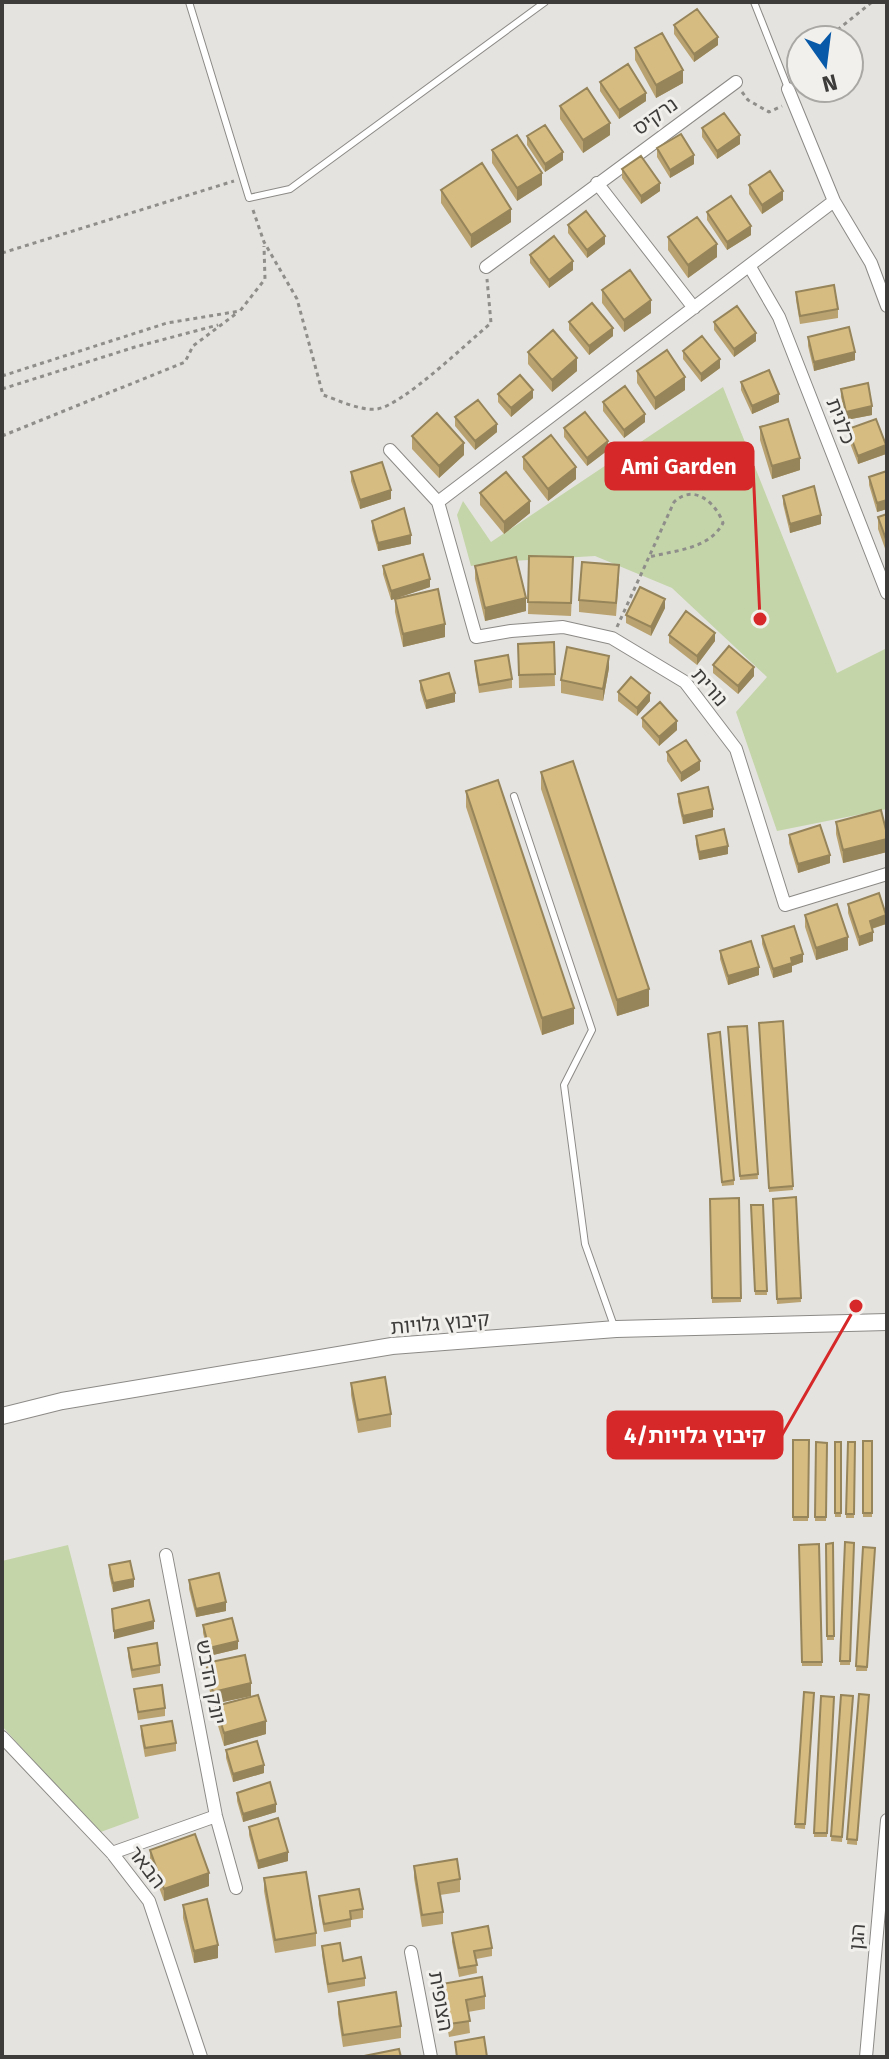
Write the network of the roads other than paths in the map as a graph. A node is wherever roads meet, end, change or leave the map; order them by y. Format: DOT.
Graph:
graph roads {
  1 [pos="189,2"];
  2 [pos="545,2"];
  3 [pos="754,2"];
  4 [pos="736,82"];
  5 [pos="785,82"];
  6 [pos="794,104"];
  7 [pos="597,183"];
  8 [pos="834,201"];
  9 [pos="486,267"];
  10 [pos="750,267"];
  11 [pos="887,306"];
  12 [pos="694,308"];
  13 [pos="390,450"];
  14 [pos="438,502"];
  15 [pos="887,593"];
  16 [pos="514,796"];
  17 [pos="887,874"];
  18 [pos="887,1322"];
  19 [pos="616,1329"];
  20 [pos="2,1416"];
  21 [pos="166,1555"];
  22 [pos="2,1737"];
  23 [pos="216,1816"];
  24 [pos="887,1820"];
  25 [pos="112,1853"];
  26 [pos="236,1888"];
  27 [pos="411,1952"];
  28 [pos="201,2057"];
  29 [pos="431,2057"];
  30 [pos="866,2057"];
  1 -- 2 [label="lane"];
  3 -- 5 [label="lane"];
  4 -- 7 [label="street, נרקיס"];
  6 -- 8 [label="street"];
  7 -- 9 [label="street, נרקיס"];
  7 -- 12 [label="street"];
  8 -- 10 [label="street"];
  8 -- 11 [label="street"];
  10 -- 12 [label="street"];
  10 -- 15 [label="street, כלנית"];
  12 -- 14 [label="street"];
  13 -- 14 [label="street, נורית"];
  14 -- 17 [label="street, נורית"];
  16 -- 19 [label="lane"];
  18 -- 19 [label="street, קיבוץ גלויות"];
  19 -- 20 [label="street, קיבוץ גלויות"];
  21 -- 23 [label="street, יונק הדבש"];
  22 -- 25 [label="street, הבאר"];
  23 -- 25 [label="street"];
  23 -- 26 [label="street, יונק הדבש"];
  24 -- 30 [label="street, הגן"];
  25 -- 28 [label="street, הבאר"];
  27 -- 29 [label="street, הצופית"];
}
